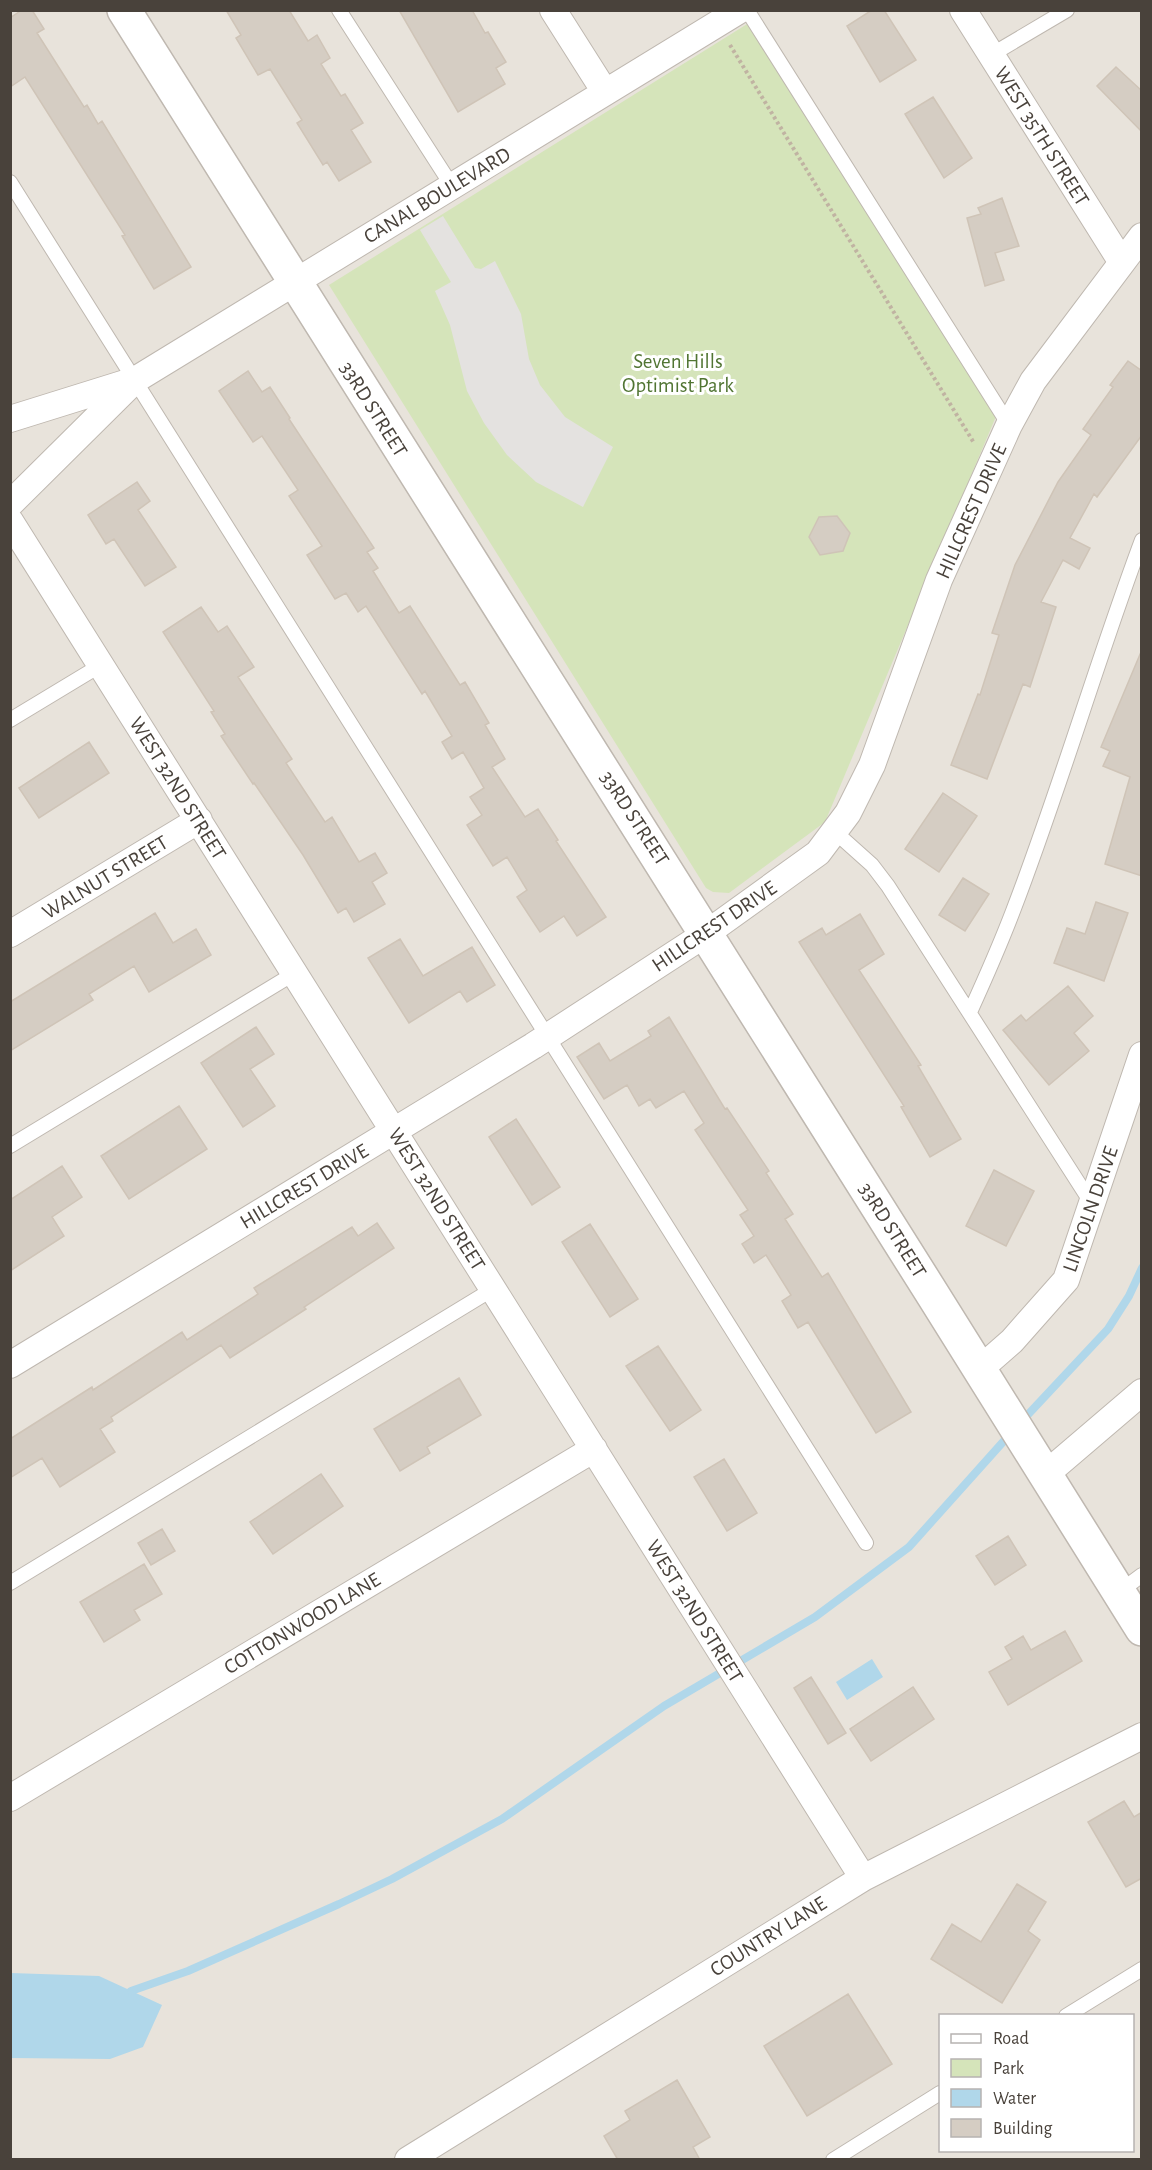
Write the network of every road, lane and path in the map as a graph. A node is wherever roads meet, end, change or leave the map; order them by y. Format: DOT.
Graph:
graph roads {
  1 [pos="124,10"];
  2 [pos="339,10"];
  3 [pos="553,10"];
  4 [pos="740,10"];
  5 [pos="747,10"];
  6 [pos="963,10"];
  7 [pos="1067,10"];
  8 [pos="716,25"];
  9 [pos="991,56"];
  10 [pos="605,92"];
  11 [pos="10,182"];
  12 [pos="452,186"];
  13 [pos="1142,236"];
  14 [pos="1121,261"];
  15 [pos="294,283"];
  16 [pos="135,380"];
  17 [pos="10,419"];
  18 [pos="1009,425"];
  19 [pos="975,443"];
  20 [pos="10,504"];
  21 [pos="10,521"];
  22 [pos="1142,540"];
  23 [pos="101,665"];
  24 [pos="10,720"];
  25 [pos="199,820"];
  26 [pos="834,831"];
  27 [pos="707,933"];
  28 [pos="10,934"];
  29 [pos="295,973"];
  30 [pos="970,1012"];
  31 [pos="548,1037"];
  32 [pos="1142,1055"];
  33 [pos="394,1131"];
  34 [pos="10,1146"];
  35 [pos="1092,1204"];
  36 [pos="493,1289"];
  37 [pos="10,1365"];
  38 [pos="980,1369"];
  39 [pos="1142,1392"];
  40 [pos="594,1449"];
  41 [pos="1040,1463"];
  42 [pos="866,1543"];
  43 [pos="10,1582"];
  44 [pos="1130,1583"];
  45 [pos="1142,1629"];
  46 [pos="1142,1736"];
  47 [pos="10,1798"];
  48 [pos="863,1878"];
  49 [pos="1142,1969"];
  50 [pos="1069,2014"];
  51 [pos="939,2094"];
  52 [pos="408,2160"];
  53 [pos="833,2160"];
  1 -- 15 [label="street, 33RD STREET"];
  2 -- 12 [label="lane"];
  3 -- 10 [label="street"];
  4 -- 8 [label="street, CANAL BOULEVARD"];
  5 -- 18 [label="lane"];
  6 -- 9 [label="street, WEST 35TH STREET"];
  7 -- 9 [label="lane"];
  8 -- 10 [label="street, CANAL BOULEVARD"];
  8 -- 19 [label="path"];
  9 -- 14 [label="street, WEST 35TH STREET"];
  10 -- 12 [label="street, CANAL BOULEVARD"];
  11 -- 16 [label="lane"];
  12 -- 15 [label="street, CANAL BOULEVARD"];
  13 -- 14 [label="street, HILLCREST DRIVE"];
  14 -- 18 [label="street, HILLCREST DRIVE"];
  15 -- 16 [label="street, CANAL BOULEVARD"];
  15 -- 27 [label="street, 33RD STREET"];
  16 -- 17 [label="street, CANAL BOULEVARD"];
  16 -- 20 [label="street, CANAL BOULEVARD"];
  16 -- 31 [label="lane"];
  18 -- 26 [label="street, HILLCREST DRIVE"];
  21 -- 23 [label="street, WEST 32ND STREET"];
  22 -- 30 [label="lane"];
  23 -- 24 [label="lane"];
  23 -- 25 [label="street, WEST 32ND STREET"];
  25 -- 28 [label="street, WALNUT STREET"];
  25 -- 29 [label="street, WEST 32ND STREET"];
  26 -- 27 [label="street, HILLCREST DRIVE"];
  26 -- 30 [label="lane"];
  27 -- 31 [label="street, HILLCREST DRIVE"];
  27 -- 38 [label="street, 33RD STREET"];
  29 -- 33 [label="street, WEST 32ND STREET"];
  29 -- 34 [label="lane"];
  30 -- 35 [label="lane"];
  31 -- 33 [label="street, HILLCREST DRIVE"];
  31 -- 42 [label="lane"];
  32 -- 35 [label="street, LINCOLN DRIVE"];
  33 -- 36 [label="street, WEST 32ND STREET"];
  33 -- 37 [label="street, HILLCREST DRIVE"];
  35 -- 38 [label="street, LINCOLN DRIVE"];
  36 -- 40 [label="street, WEST 32ND STREET"];
  36 -- 43 [label="lane"];
  38 -- 41 [label="street, 33RD STREET"];
  39 -- 41 [label="street"];
  40 -- 47 [label="street, COTTONWOOD LANE"];
  40 -- 48 [label="street, WEST 32ND STREET"];
  41 -- 44 [label="street, 33RD STREET"];
  44 -- 45 [label="street, 33RD STREET"];
  46 -- 48 [label="street, COUNTRY LANE"];
  48 -- 52 [label="street, COUNTRY LANE"];
  49 -- 50 [label="lane"];
  51 -- 53 [label="lane"];
}
